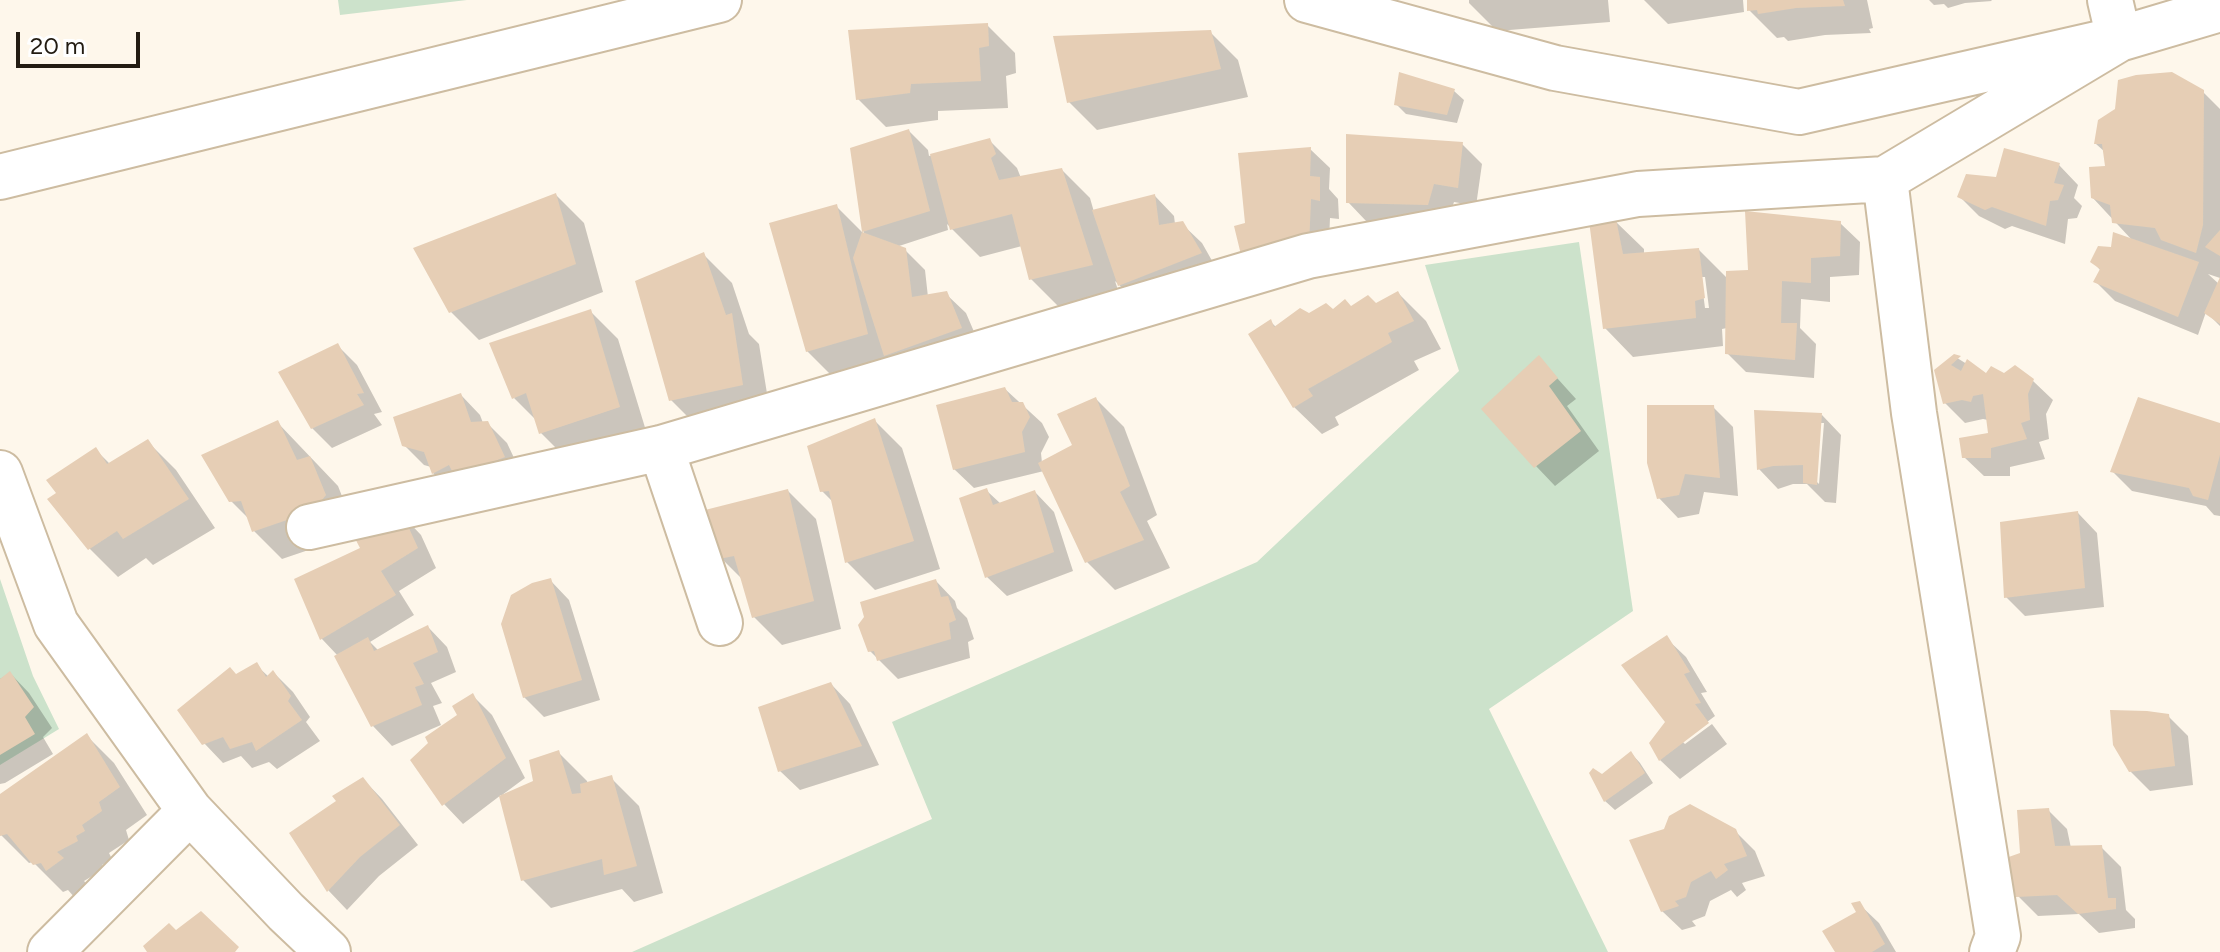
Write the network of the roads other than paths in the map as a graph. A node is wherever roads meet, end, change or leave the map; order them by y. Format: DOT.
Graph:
graph roads {
  1 [pos="719,0"];
  2 [pos="1307,0"];
  3 [pos="2220,9"];
  4 [pos="2115,20"];
  5 [pos="0,177"];
  6 [pos="1885,179"];
  7 [pos="661,448"];
  8 [pos="0,473"];
  9 [pos="309,527"];
  10 [pos="720,623"];
  11 [pos="190,811"];
  12 [pos="50,952"];
  13 [pos="328,952"];
  14 [pos="1992,952"];
  1 -- 5 [label="street"];
  2 -- 4 [label="street"];
  3 -- 4 [label="street"];
  4 -- 6 [label="street"];
  6 -- 7 [label="street"];
  6 -- 14 [label="street"];
  7 -- 9 [label="street"];
  7 -- 10 [label="street"];
  8 -- 11 [label="street"];
  11 -- 12 [label="street"];
  11 -- 13 [label="street"];
}
